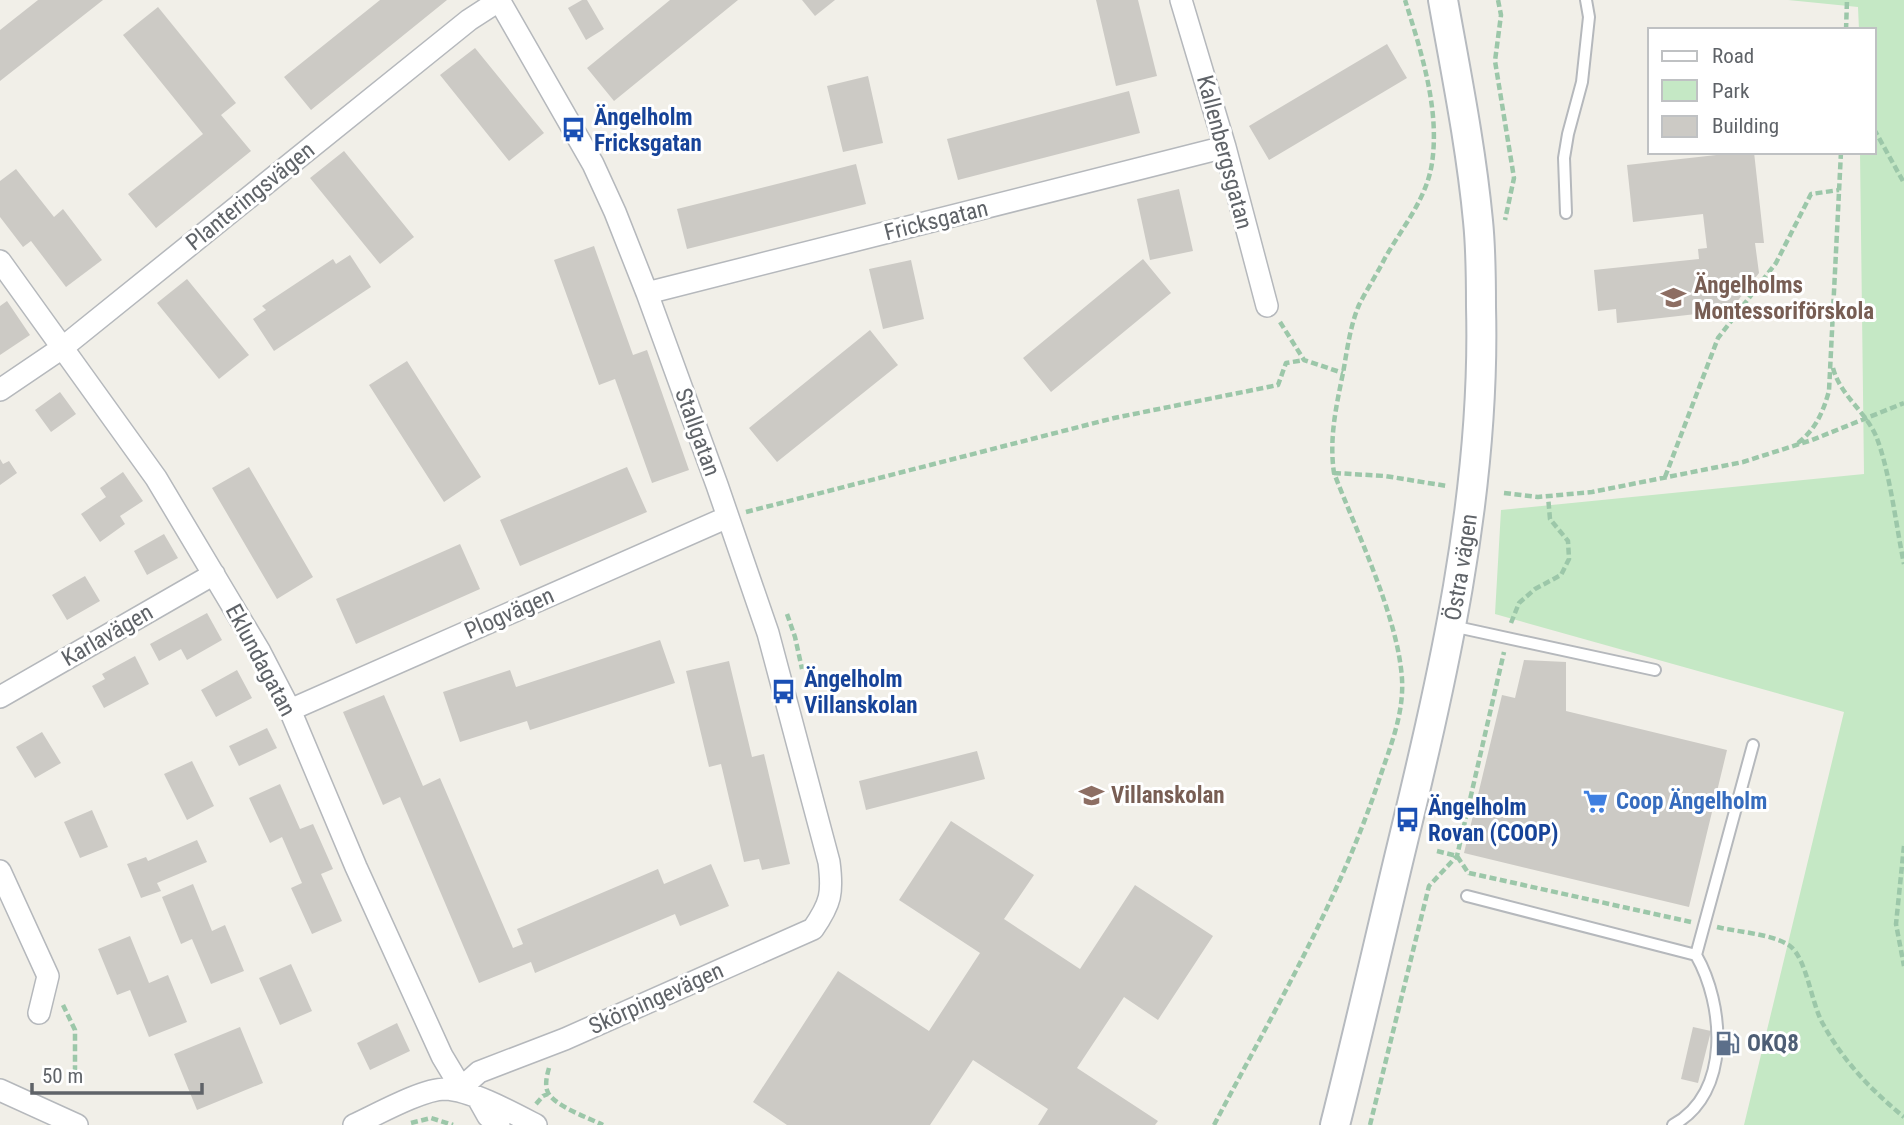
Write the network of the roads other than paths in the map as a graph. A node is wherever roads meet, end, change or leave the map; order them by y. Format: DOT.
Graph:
graph roads {
  1 [pos="499,0"];
  2 [pos="1181,0"];
  3 [pos="1443,0"];
  4 [pos="1586,0"];
  5 [pos="1225,147"];
  6 [pos="1566,213"];
  7 [pos="0,261"];
  8 [pos="646,293"];
  9 [pos="1267,306"];
  10 [pos="62,348"];
  11 [pos="0,390"];
  12 [pos="728,516"];
  13 [pos="214,574"];
  14 [pos="1451,626"];
  15 [pos="1656,670"];
  16 [pos="0,697"];
  17 [pos="290,710"];
  18 [pos="1753,745"];
  19 [pos="0,871"];
  20 [pos="833,889"];
  21 [pos="1467,896"];
  22 [pos="1696,955"];
  23 [pos="38,1013"];
  24 [pos="0,1090"];
  25 [pos="471,1096"];
  26 [pos="77,1125"];
  27 [pos="354,1125"];
  28 [pos="499,1125"];
  29 [pos="537,1125"];
  30 [pos="1335,1125"];
  31 [pos="1673,1125"];
  1 -- 8 [label="street, Stallgatan"];
  1 -- 10 [label="street, Planteringsvägen"];
  2 -- 5 [label="street, Kallenbergsgatan"];
  3 -- 14 [label="main road, Östra vägen"];
  4 -- 6 [label="lane"];
  5 -- 8 [label="street, Fricksgatan"];
  5 -- 9 [label="street, Kallenbergsgatan"];
  7 -- 10 [label="street, Eklundagatan"];
  8 -- 12 [label="street, Stallgatan"];
  10 -- 11 [label="street, Planteringsvägen"];
  10 -- 13 [label="street, Eklundagatan"];
  12 -- 17 [label="street, Plogvägen"];
  12 -- 20 [label="street, Stallgatan"];
  13 -- 16 [label="street, Karlavägen"];
  13 -- 17 [label="street, Eklundagatan"];
  14 -- 15 [label="lane"];
  14 -- 30 [label="main road, Östra vägen"];
  17 -- 25 [label="street, Eklundagatan"];
  18 -- 22 [label="lane"];
  19 -- 23 [label="street"];
  20 -- 25 [label="street, Skörpingevägen"];
  21 -- 22 [label="lane"];
  22 -- 31 [label="lane"];
  24 -- 26 [label="street"];
  25 -- 27 [label="street"];
  25 -- 28 [label="street, Eklundagatan"];
  25 -- 29 [label="street"];
}
